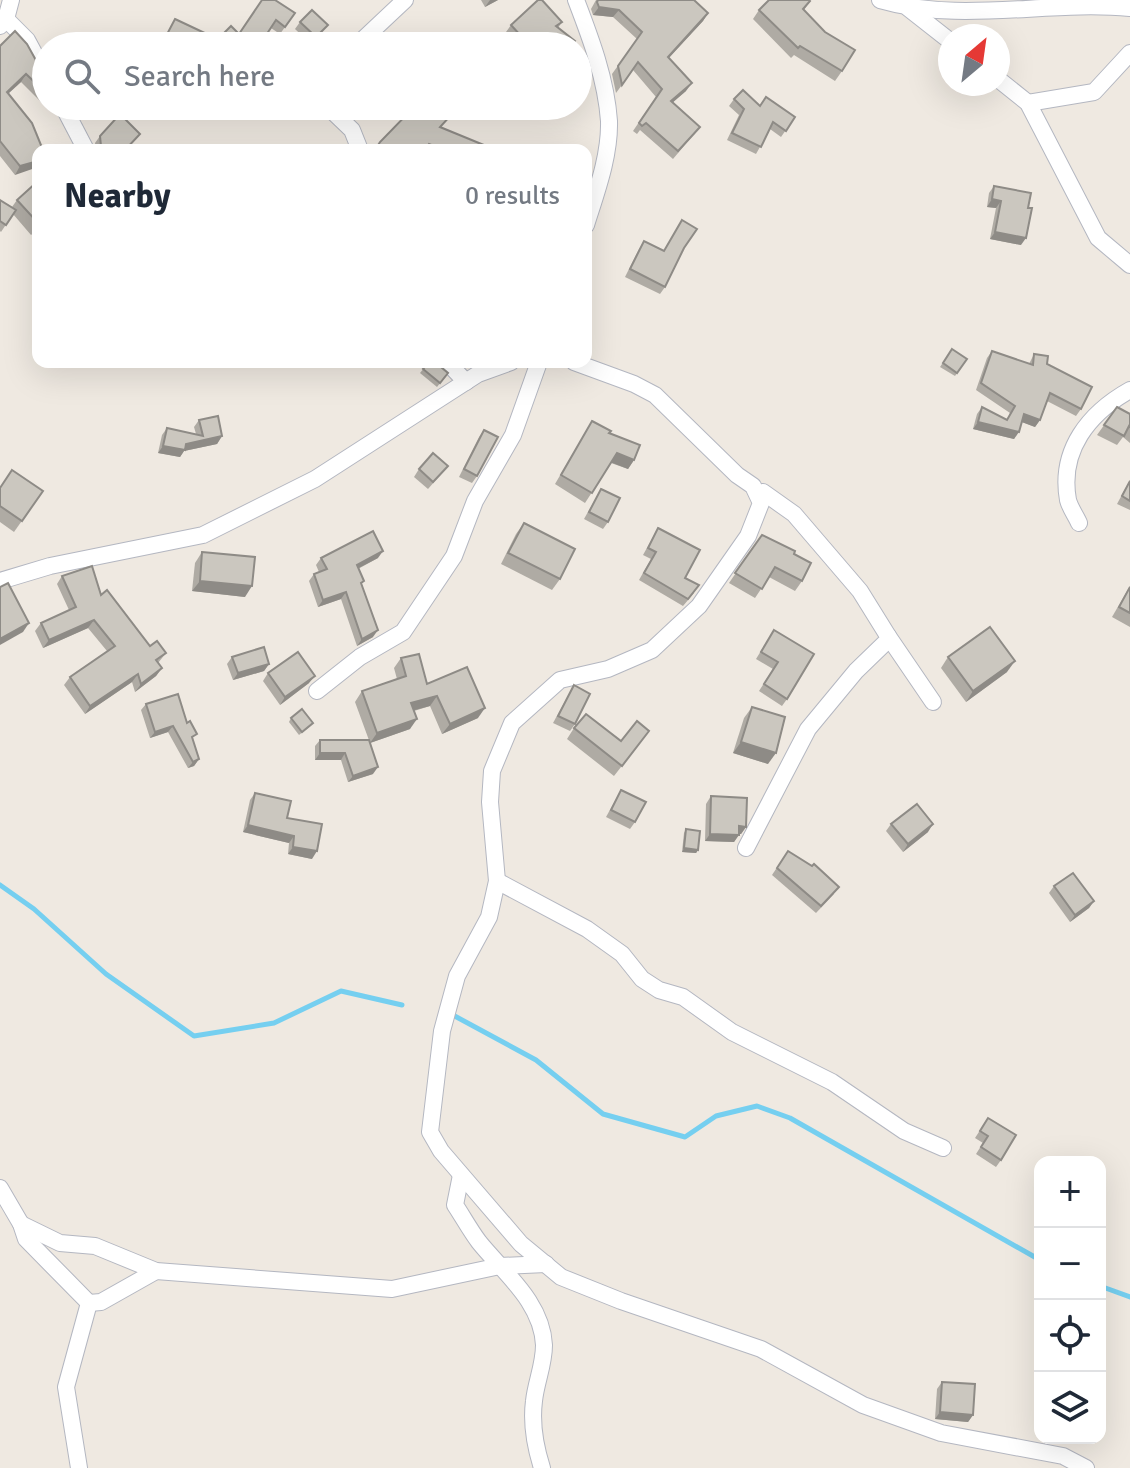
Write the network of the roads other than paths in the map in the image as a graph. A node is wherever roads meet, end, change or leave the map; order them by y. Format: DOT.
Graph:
graph roads {
  1 [pos="11,0"];
  2 [pos="405,0"];
  3 [pos="576,0"];
  4 [pos="880,0"];
  5 [pos="908,8"];
  6 [pos="1130,8"];
  7 [pos="3,23"];
  8 [pos="371,32"];
  9 [pos="587,32"];
  10 [pos="938,32"];
  11 [pos="592,47"];
  12 [pos="32,49"];
  13 [pos="1130,53"];
  14 [pos="1010,89"];
  15 [pos="1028,103"];
  16 [pos="70,120"];
  17 [pos="342,120"];
  18 [pos="83,144"];
  19 [pos="358,144"];
  20 [pos="592,205"];
  21 [pos="1130,265"];
  22 [pos="453,368"];
  23 [pos="494,368"];
  24 [pos="537,368"];
  25 [pos="590,368"];
  26 [pos="466,382"];
  27 [pos="1130,390"];
  28 [pos="759,496"];
  29 [pos="1079,523"];
  30 [pos="0,581"];
  31 [pos="888,636"];
  32 [pos="317,691"];
  33 [pos="933,702"];
  34 [pos="746,848"];
  35 [pos="497,881"];
  36 [pos="943,1148"];
  37 [pos="461,1175"];
  38 [pos="0,1188"];
  39 [pos="21,1224"];
  40 [pos="546,1264"];
  41 [pos="500,1266"];
  42 [pos="156,1271"];
  43 [pos="89,1303"];
  44 [pos="79,1468"];
  45 [pos="542,1468"];
  46 [pos="1086,1468"];
  1 -- 7 [label="street"];
  2 -- 8 [label="street"];
  3 -- 9 [label="street"];
  4 -- 5 [label="street"];
  5 -- 6 [label="street"];
  5 -- 10 [label="street"];
  7 -- 12 [label="street"];
  11 -- 20 [label="street"];
  13 -- 15 [label="street"];
  14 -- 15 [label="street"];
  15 -- 21 [label="street"];
  16 -- 18 [label="street"];
  17 -- 19 [label="street"];
  22 -- 26 [label="street"];
  23 -- 26 [label="street"];
  24 -- 32 [label="street"];
  25 -- 28 [label="street"];
  26 -- 30 [label="street"];
  27 -- 29 [label="street"];
  28 -- 31 [label="street"];
  28 -- 35 [label="street"];
  31 -- 33 [label="street"];
  31 -- 34 [label="street"];
  35 -- 36 [label="street"];
  35 -- 37 [label="street"];
  37 -- 40 [label="street"];
  37 -- 41 [label="street"];
  38 -- 39 [label="street"];
  39 -- 42 [label="street"];
  39 -- 43 [label="street"];
  40 -- 41 [label="street"];
  40 -- 46 [label="street"];
  41 -- 42 [label="street"];
  41 -- 45 [label="street"];
  42 -- 43 [label="street"];
  43 -- 44 [label="street"];
}
